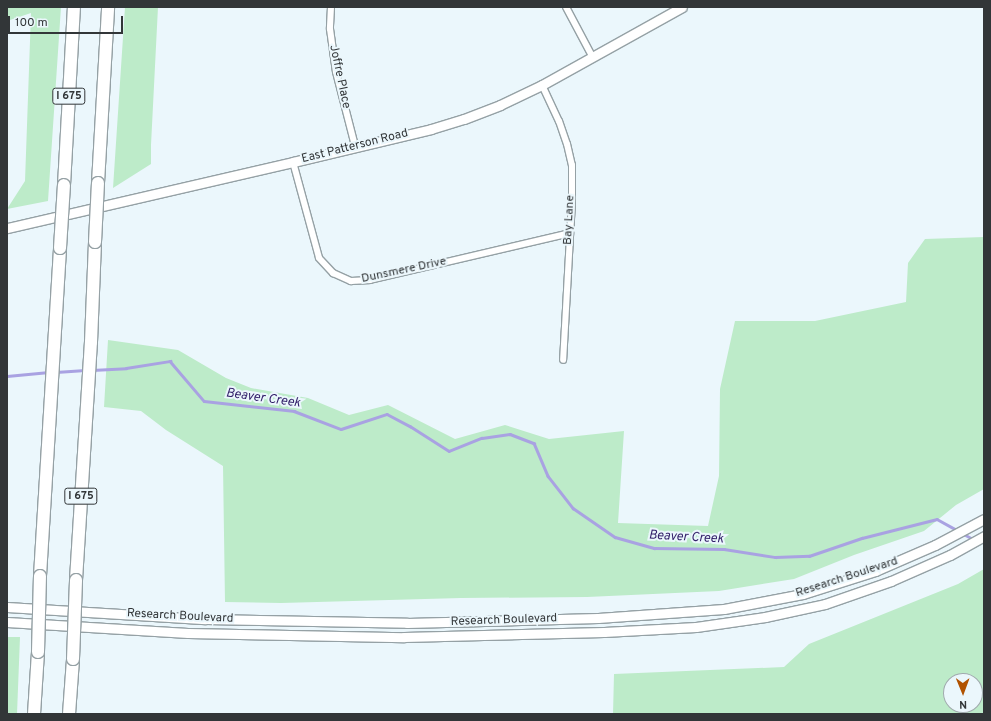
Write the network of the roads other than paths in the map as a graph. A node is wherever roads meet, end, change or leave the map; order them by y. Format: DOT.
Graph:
graph roads {
  1 [pos="74,7"];
  2 [pos="108,7"];
  3 [pos="331,7"];
  4 [pos="566,7"];
  5 [pos="682,7"];
  6 [pos="592,56"];
  7 [pos="542,85"];
  8 [pos="355,146"];
  9 [pos="293,162"];
  10 [pos="7,228"];
  11 [pos="570,233"];
  12 [pos="563,360"];
  13 [pos="984,519"];
  14 [pos="984,536"];
  15 [pos="7,607"];
  16 [pos="7,622"];
  17 [pos="34,714"];
  18 [pos="69,714"];
  1 -- 17 [label="highway, I 675, bridge"];
  2 -- 18 [label="highway, I 675, bridge"];
  3 -- 8 [label="street, Joffre Place"];
  4 -- 6 [label="street"];
  5 -- 6 [label="main road, East Patterson Road"];
  6 -- 7 [label="main road, East Patterson Road"];
  7 -- 8 [label="main road, East Patterson Road"];
  7 -- 11 [label="street, Bay Lane"];
  8 -- 9 [label="main road, East Patterson Road"];
  9 -- 10 [label="main road, East Patterson Road"];
  9 -- 11 [label="street, Dunsmere Drive"];
  11 -- 12 [label="street, Bay Lane"];
  13 -- 15 [label="main road, Research Boulevard"];
  14 -- 16 [label="main road, Research Boulevard"];
}
